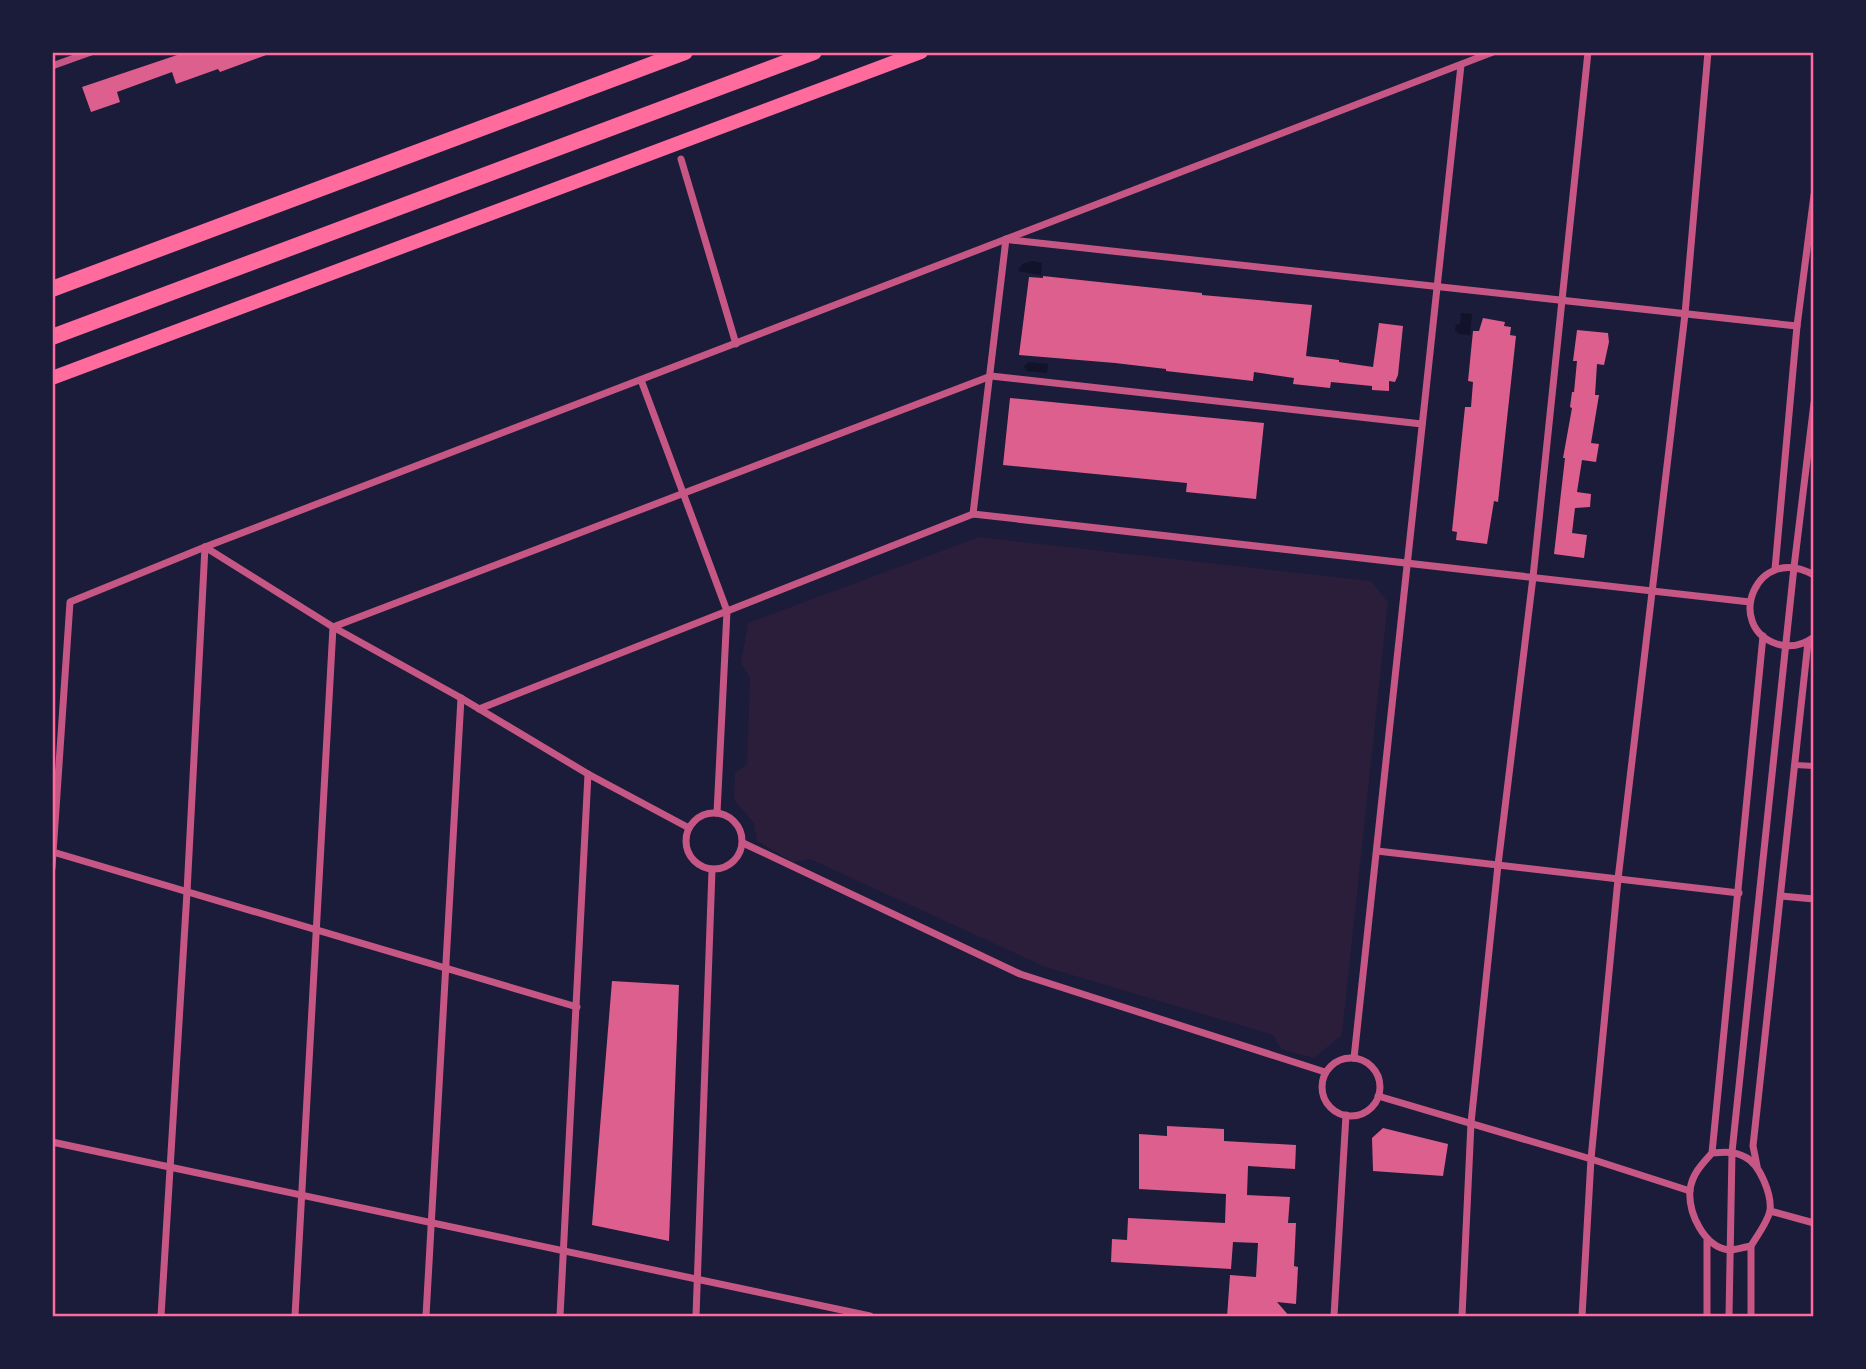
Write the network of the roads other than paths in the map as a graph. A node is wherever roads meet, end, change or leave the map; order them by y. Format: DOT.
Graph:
graph roads {
  1 [pos="91,52"];
  2 [pos="685,52"];
  3 [pos="814,52"];
  4 [pos="921,52"];
  5 [pos="1493,52"];
  6 [pos="1588,52"];
  7 [pos="1708,52"];
  8 [pos="1461,65"];
  9 [pos="52,66"];
  10 [pos="681,159"];
  11 [pos="1814,195"];
  12 [pos="1006,239"];
  13 [pos="1437,286"];
  14 [pos="52,289"];
  15 [pos="1562,300"];
  16 [pos="1685,314"];
  17 [pos="1797,326"];
  18 [pos="52,337"];
  19 [pos="736,344"];
  20 [pos="990,376"];
  21 [pos="52,378"];
  22 [pos="641,380"];
  23 [pos="1814,403"];
  24 [pos="1422,424"];
  25 [pos="682,495"];
  26 [pos="973,514"];
  27 [pos="205,547"];
  28 [pos="1407,563"];
  29 [pos="1794,567"];
  30 [pos="1774,569"];
  31 [pos="1814,575"];
  32 [pos="1533,577"];
  33 [pos="1652,591"];
  34 [pos="1750,602"];
  35 [pos="727,611"];
  36 [pos="333,627"];
  37 [pos="1763,636"];
  38 [pos="1811,639"];
  39 [pos="1786,646"];
  40 [pos="461,698"];
  41 [pos="479,709"];
  42 [pos="1795,765"];
  43 [pos="1814,766"];
  44 [pos="588,774"];
  45 [pos="717,813"];
  46 [pos="689,828"];
  47 [pos="743,843"];
  48 [pos="1377,851"];
  49 [pos="53,852"];
  50 [pos="1498,865"];
  51 [pos="52,868"];
  52 [pos="712,870"];
  53 [pos="1618,879"];
  54 [pos="187,892"];
  55 [pos="1739,893"];
  56 [pos="1781,896"];
  57 [pos="1814,900"];
  58 [pos="317,932"];
  59 [pos="446,968"];
  60 [pos="577,1007"];
  61 [pos="1354,1058"];
  62 [pos="1325,1072"];
  63 [pos="1378,1096"];
  64 [pos="1346,1115"];
  65 [pos="1471,1123"];
  66 [pos="52,1142"];
  67 [pos="1732,1152"];
  68 [pos="1712,1153"];
  69 [pos="1591,1159"];
  70 [pos="169,1167"];
  71 [pos="1758,1170"];
  72 [pos="1690,1191"];
  73 [pos="302,1195"];
  74 [pos="1770,1211"];
  75 [pos="431,1223"];
  76 [pos="1814,1223"];
  77 [pos="1707,1241"];
  78 [pos="1751,1246"];
  79 [pos="1729,1250"];
  80 [pos="565,1251"];
  81 [pos="697,1280"];
  82 [pos="161,1317"];
  83 [pos="295,1317"];
  84 [pos="426,1317"];
  85 [pos="560,1317"];
  86 [pos="696,1317"];
  87 [pos="870,1317"];
  88 [pos="1334,1317"];
  89 [pos="1462,1317"];
  90 [pos="1582,1317"];
  91 [pos="1707,1317"];
  92 [pos="1728,1317"];
  93 [pos="1751,1317"];
  1 -- 9 [label="street"];
  2 -- 14 [label="highway"];
  3 -- 18 [label="highway"];
  4 -- 21 [label="highway"];
  5 -- 8 [label="street"];
  6 -- 15 [label="street"];
  7 -- 16 [label="street"];
  8 -- 12 [label="street"];
  8 -- 13 [label="street"];
  10 -- 19 [label="street"];
  11 -- 17 [label="street"];
  12 -- 13 [label="street"];
  12 -- 19 [label="street"];
  12 -- 20 [label="street"];
  13 -- 15 [label="street"];
  13 -- 24 [label="street"];
  15 -- 16 [label="street"];
  15 -- 32 [label="street"];
  16 -- 17 [label="street"];
  16 -- 33 [label="street"];
  17 -- 30 [label="street"];
  19 -- 22 [label="street"];
  20 -- 24 [label="street"];
  20 -- 25 [label="street"];
  20 -- 26 [label="street"];
  22 -- 25 [label="street"];
  22 -- 27 [label="street"];
  23 -- 29 [label="street"];
  24 -- 28 [label="street"];
  25 -- 35 [label="street"];
  25 -- 36 [label="street"];
  26 -- 28 [label="street"];
  26 -- 35 [label="street"];
  27 -- 36 [label="street"];
  27 -- 49 [label="street"];
  27 -- 54 [label="street"];
  28 -- 32 [label="street"];
  28 -- 48 [label="street"];
  29 -- 30 [label="street"];
  29 -- 31 [label="street"];
  29 -- 39 [label="street"];
  30 -- 34 [label="street"];
  32 -- 33 [label="street"];
  32 -- 50 [label="street"];
  33 -- 34 [label="street"];
  33 -- 53 [label="street"];
  34 -- 37 [label="street"];
  35 -- 41 [label="street"];
  35 -- 45 [label="street"];
  36 -- 40 [label="street"];
  36 -- 58 [label="street"];
  37 -- 39 [label="street"];
  37 -- 55 [label="street"];
  38 -- 39 [label="street"];
  38 -- 42 [label="street"];
  39 -- 67 [label="street"];
  40 -- 41 [label="street"];
  40 -- 59 [label="street"];
  41 -- 44 [label="street"];
  42 -- 43 [label="street"];
  42 -- 56 [label="street"];
  44 -- 46 [label="street"];
  44 -- 60 [label="street"];
  45 -- 46 [label="street"];
  45 -- 47 [label="street"];
  46 -- 52 [label="street"];
  47 -- 52 [label="street"];
  47 -- 62 [label="street"];
  48 -- 50 [label="street"];
  48 -- 61 [label="street"];
  49 -- 51 [label="street"];
  49 -- 54 [label="street"];
  50 -- 53 [label="street"];
  50 -- 65 [label="street"];
  52 -- 81 [label="street"];
  53 -- 55 [label="street"];
  53 -- 69 [label="street"];
  54 -- 58 [label="street"];
  54 -- 70 [label="street"];
  55 -- 68 [label="street"];
  56 -- 57 [label="street"];
  56 -- 71 [label="street"];
  58 -- 59 [label="street"];
  58 -- 73 [label="street"];
  59 -- 60 [label="street"];
  59 -- 75 [label="street"];
  60 -- 80 [label="street"];
  61 -- 62 [label="street"];
  61 -- 63 [label="street"];
  62 -- 64 [label="street"];
  63 -- 64 [label="street"];
  63 -- 65 [label="street"];
  64 -- 88 [label="street"];
  65 -- 69 [label="street"];
  65 -- 89 [label="street"];
  66 -- 70 [label="street"];
  67 -- 68 [label="street"];
  67 -- 71 [label="street"];
  67 -- 79 [label="street"];
  68 -- 72 [label="street"];
  69 -- 72 [label="street"];
  69 -- 90 [label="street"];
  70 -- 73 [label="street"];
  70 -- 82 [label="street"];
  71 -- 74 [label="street"];
  72 -- 77 [label="street"];
  73 -- 75 [label="street"];
  73 -- 83 [label="street"];
  74 -- 76 [label="street"];
  74 -- 78 [label="street"];
  75 -- 80 [label="street"];
  75 -- 84 [label="street"];
  77 -- 79 [label="street"];
  77 -- 91 [label="street"];
  78 -- 79 [label="street"];
  78 -- 93 [label="street"];
  79 -- 92 [label="street"];
  80 -- 81 [label="street"];
  80 -- 85 [label="street"];
  81 -- 86 [label="street"];
  81 -- 87 [label="street"];
}
